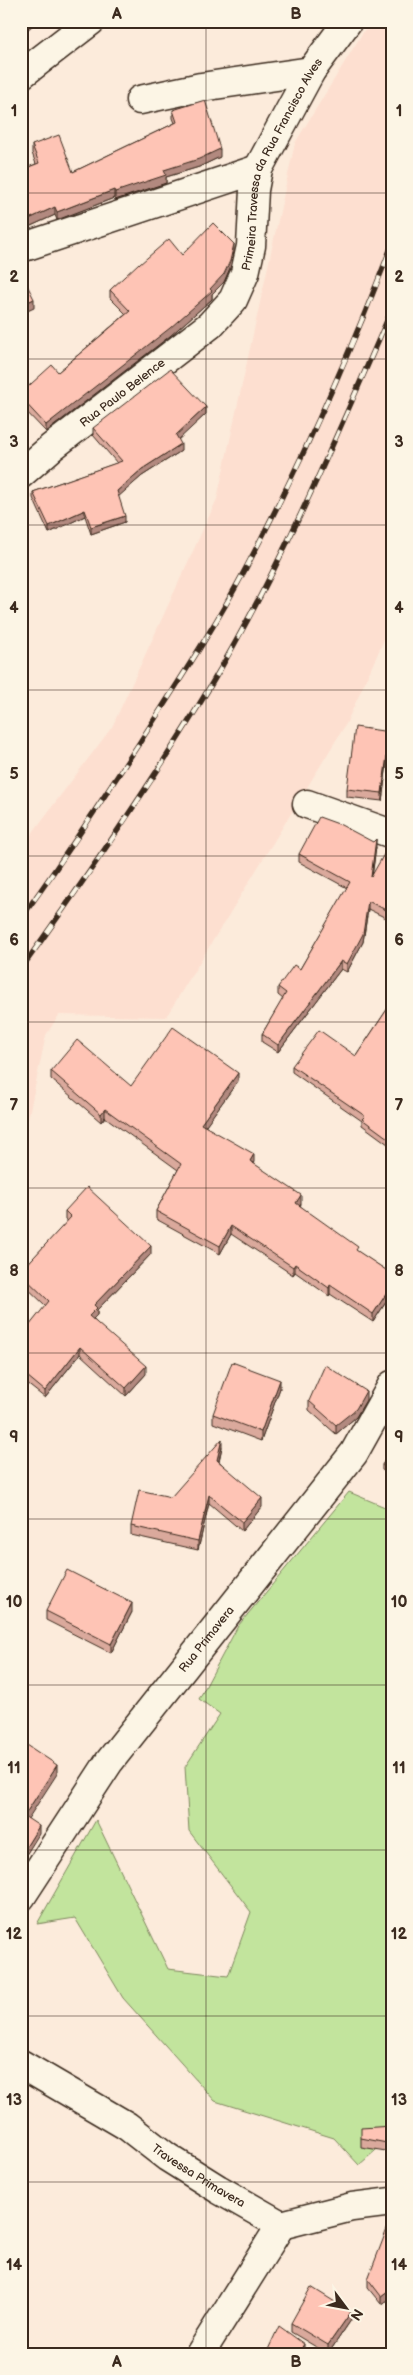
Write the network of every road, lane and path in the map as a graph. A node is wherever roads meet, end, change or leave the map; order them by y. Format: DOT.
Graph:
graph roads {
  1 [pos="91,21"];
  2 [pos="348,21"];
  3 [pos="311,71"];
  4 [pos="21,76"];
  5 [pos="140,100"];
  6 [pos="258,169"];
  7 [pos="21,248"];
  8 [pos="224,312"];
  9 [pos="21,474"];
  10 [pos="307,804"];
  11 [pos="392,834"];
  12 [pos="392,1385"];
  13 [pos="21,1897"];
  14 [pos="21,2064"];
  15 [pos="392,2202"];
  16 [pos="281,2225"];
  17 [pos="200,2354"];
  1 -- 4 [label="street"];
  2 -- 3 [label="street, Primeira Travessa da Rua Francisco Alves"];
  3 -- 5 [label="street"];
  3 -- 6 [label="street, Primeira Travessa da Rua Francisco Alves"];
  6 -- 7 [label="street"];
  6 -- 8 [label="street, Primeira Travessa da Rua Francisco Alves"];
  8 -- 9 [label="street, Rua Paulo Belence"];
  10 -- 11 [label="street"];
  12 -- 13 [label="street, Rua Primavera"];
  14 -- 16 [label="street, Travessa Primavera"];
  15 -- 16 [label="street"];
  16 -- 17 [label="street"];
}
